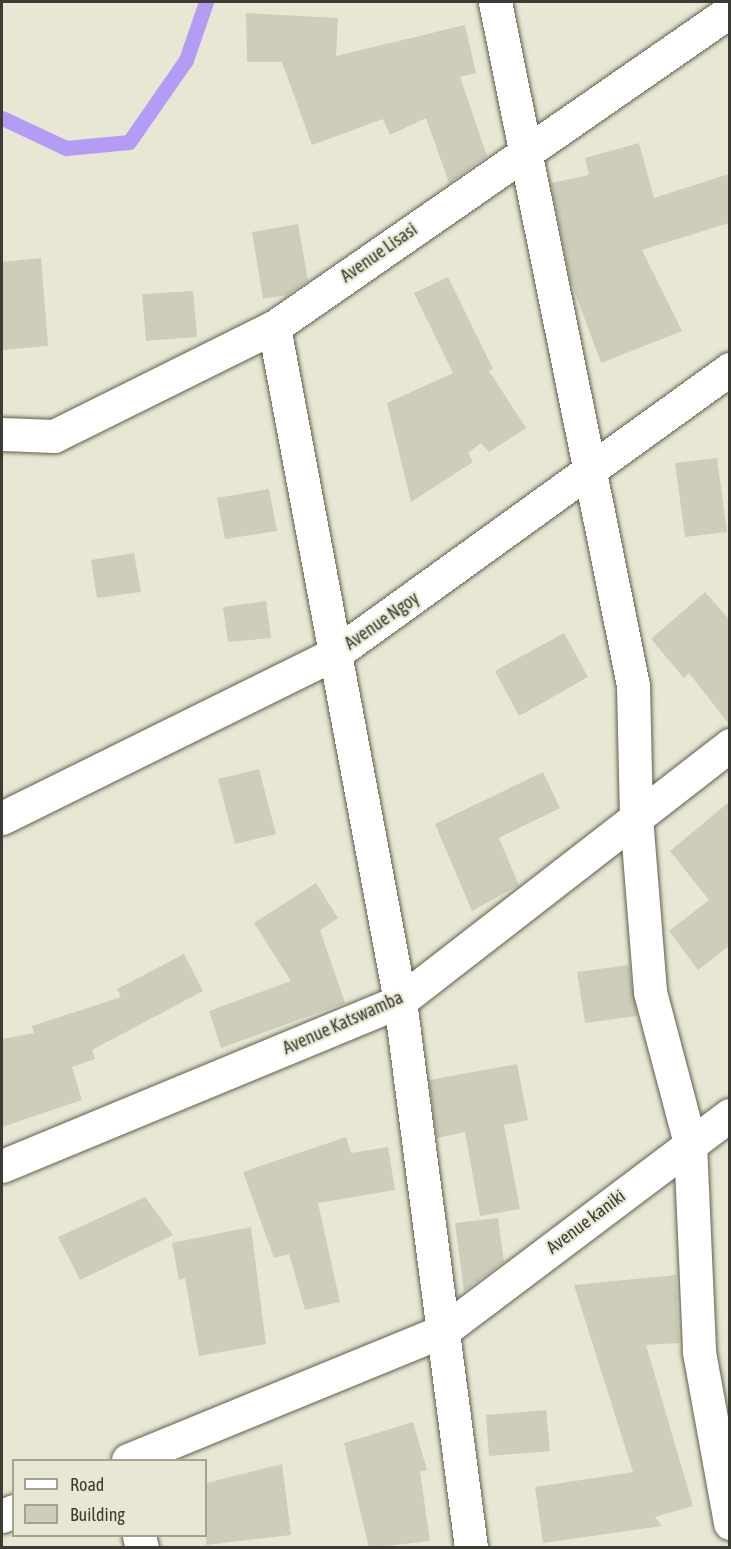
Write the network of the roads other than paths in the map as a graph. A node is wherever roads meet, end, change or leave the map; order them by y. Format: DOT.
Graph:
graph roads {
  1 [pos="495,2"];
  2 [pos="729,11"];
  3 [pos="523,150"];
  4 [pos="274,327"];
  5 [pos="729,369"];
  6 [pos="2,434"];
  7 [pos="592,471"];
  8 [pos="336,653"];
  9 [pos="729,745"];
  10 [pos="636,816"];
  11 [pos="2,818"];
  12 [pos="400,1001"];
  13 [pos="729,1115"];
  14 [pos="690,1143"];
  15 [pos="2,1166"];
  16 [pos="443,1331"];
  17 [pos="133,1459"];
  18 [pos="729,1523"];
  19 [pos="471,1548"];
  1 -- 3 [label="street"];
  2 -- 3 [label="street, Avenue Lisasi"];
  3 -- 4 [label="street, Avenue Lisasi"];
  3 -- 7 [label="street"];
  4 -- 6 [label="street, Avenue Lisasi"];
  4 -- 8 [label="street"];
  5 -- 7 [label="street, Avenue Ngoy"];
  7 -- 8 [label="street, Avenue Ngoy"];
  7 -- 10 [label="street"];
  8 -- 11 [label="street, Avenue Ngoy"];
  8 -- 12 [label="street"];
  9 -- 10 [label="street, Avenue Katswamba"];
  10 -- 12 [label="street, Avenue Katswamba"];
  10 -- 14 [label="street"];
  12 -- 15 [label="street, Avenue Katswamba"];
  12 -- 16 [label="street"];
  13 -- 14 [label="street, Avenue kaniki"];
  14 -- 16 [label="street, Avenue kaniki"];
  14 -- 18 [label="street"];
  16 -- 17 [label="street, Avenue kaniki"];
  16 -- 19 [label="street"];
}
